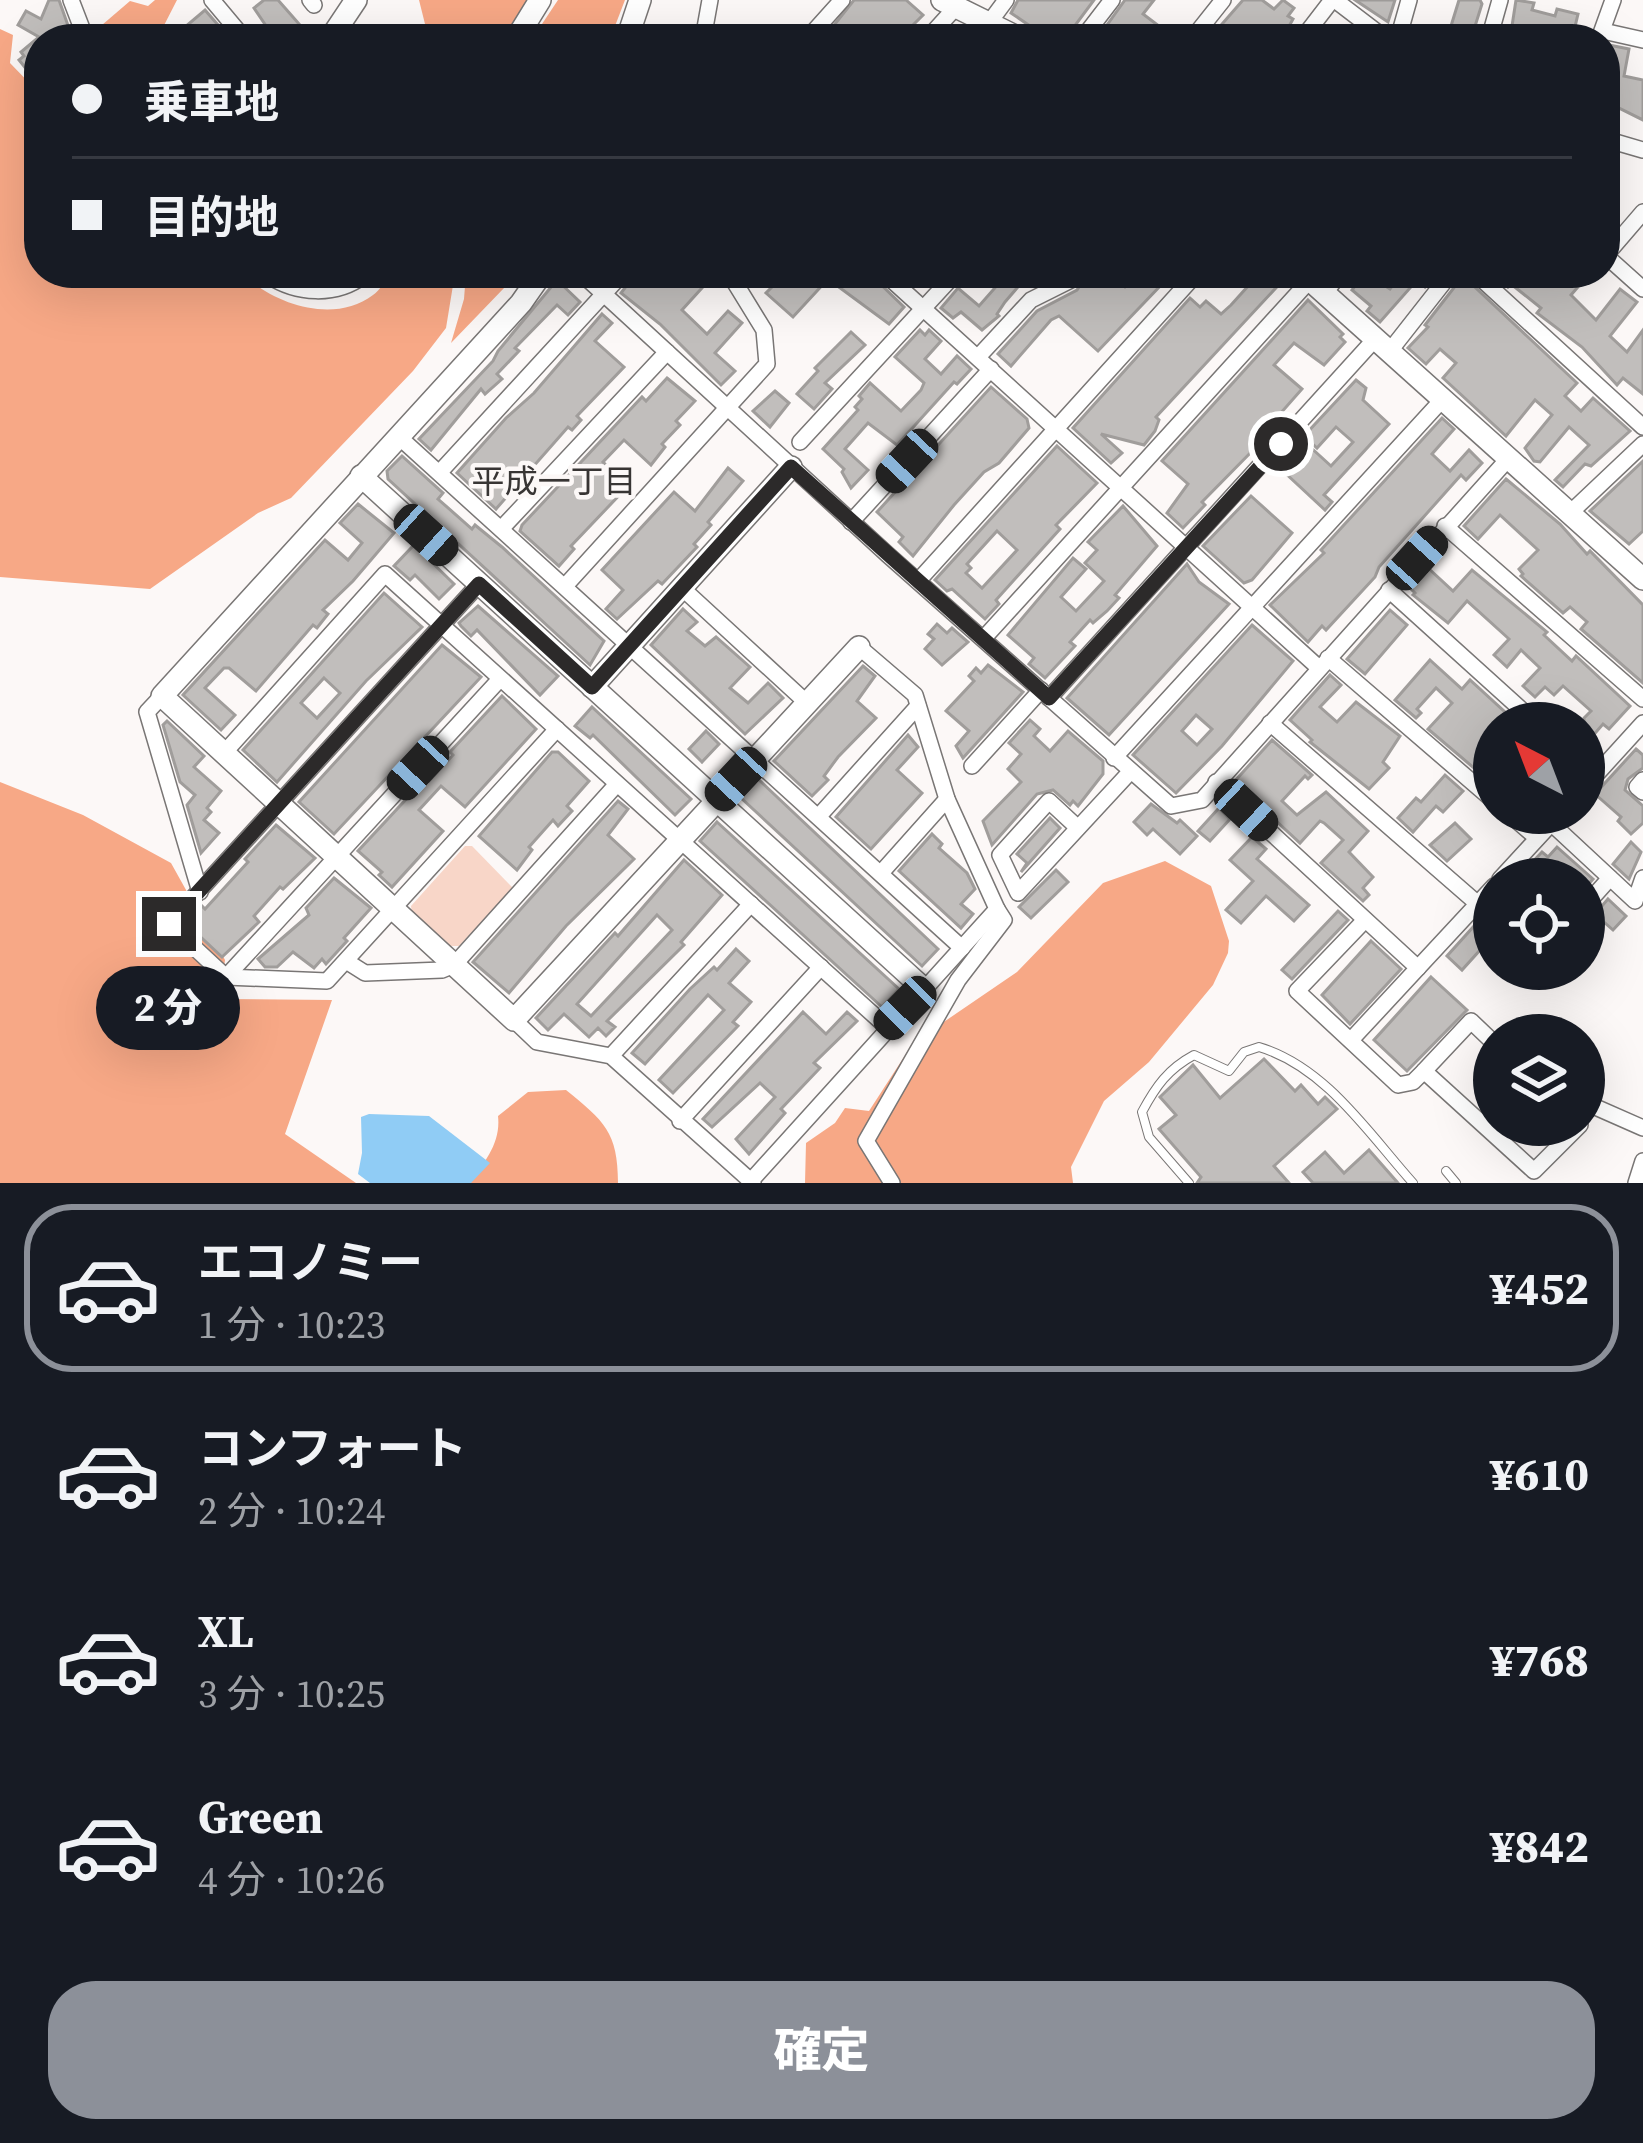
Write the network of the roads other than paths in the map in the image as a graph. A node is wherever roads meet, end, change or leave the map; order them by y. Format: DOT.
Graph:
graph roads {
  1 [pos="212,0"];
  2 [pos="842,0"];
  3 [pos="1006,0"];
  4 [pos="1112,0"];
  5 [pos="1223,0"];
  6 [pos="1333,0"];
  7 [pos="949,4"];
  8 [pos="989,23"];
  9 [pos="232,24"];
  10 [pos="820,24"];
  11 [pos="1094,24"];
  12 [pos="1204,24"];
  13 [pos="1314,24"];
  14 [pos="1366,24"];
  15 [pos="1643,212"];
  16 [pos="1620,238"];
  17 [pos="1620,268"];
  18 [pos="532,288"];
  19 [pos="598,288"];
  20 [pos="609,288"];
  21 [pos="738,288"];
  22 [pos="900,288"];
  23 [pos="942,288"];
  24 [pos="1055,288"];
  25 [pos="1183,288"];
  26 [pos="1306,288"];
  27 [pos="1319,288"];
  28 [pos="1437,288"];
  29 [pos="1491,288"];
  30 [pos="1643,289"];
  31 [pos="604,293"];
  32 [pos="923,309"];
  33 [pos="1382,345"];
  34 [pos="667,352"];
  35 [pos="979,356"];
  36 [pos="991,369"];
  37 [pos="1442,400"];
  38 [pos="728,410"];
  39 [pos="1055,428"];
  40 [pos="1643,428"];
  41 [pos="398,436"];
  42 [pos="800,442"];
  43 [pos="1643,444"];
  44 [pos="1508,459"];
  45 [pos="791,467"];
  46 [pos="440,472"];
  47 [pos="361,476"];
  48 [pos="1122,487"];
  49 [pos="1569,514"];
  50 [pos="851,522"];
  51 [pos="1445,526"];
  52 [pos="502,528"];
  53 [pos="1188,548"];
  54 [pos="1639,567"];
  55 [pos="919,580"];
  56 [pos="479,584"];
  57 [pos="566,586"];
  58 [pos="682,588"];
  59 [pos="1389,590"];
  60 [pos="1252,610"];
  61 [pos="441,625"];
  62 [pos="984,638"];
  63 [pos="631,644"];
  64 [pos="859,647"];
  65 [pos="1324,663"];
  66 [pos="500,679"];
  67 [pos="592,687"];
  68 [pos="1045,694"];
  69 [pos="161,695"];
  70 [pos="1643,699"];
  71 [pos="1513,702"];
  72 [pos="807,703"];
  73 [pos="918,706"];
  74 [pos="1270,723"];
  75 [pos="557,729"];
  76 [pos="1639,735"];
  77 [pos="224,753"];
  78 [pos="756,758"];
  79 [pos="1114,758"];
  80 [pos="1605,762"];
  81 [pos="972,766"];
  82 [pos="1130,772"];
  83 [pos="1643,780"];
  84 [pos="1216,782"];
  85 [pos="617,784"];
  86 [pos="1473,784"];
  87 [pos="1643,793"];
  88 [pos="717,800"];
  89 [pos="947,800"];
  90 [pos="279,804"];
  91 [pos="819,816"];
  92 [pos="1078,828"];
  93 [pos="1532,834"];
  94 [pos="1541,834"];
  95 [pos="1570,834"];
  96 [pos="1537,838"];
  97 [pos="680,840"];
  98 [pos="337,857"];
  99 [pos="1519,858"];
  100 [pos="881,873"];
  101 [pos="1610,878"];
  102 [pos="1643,878"];
  103 [pos="1605,884"];
  104 [pos="200,892"];
  105 [pos="1473,900"];
  106 [pos="751,904"];
  107 [pos="393,909"];
  108 [pos="997,909"];
  109 [pos="1473,909"];
  110 [pos="1365,920"];
  111 [pos="962,948"];
  112 [pos="346,961"];
  113 [pos="454,964"];
  114 [pos="821,967"];
  115 [pos="1418,968"];
  116 [pos="226,977"];
  117 [pos="923,988"];
  118 [pos="514,1020"];
  119 [pos="1473,1024"];
  120 [pos="887,1027"];
  121 [pos="1351,1040"];
  122 [pos="611,1056"];
  123 [pos="1424,1070"];
  124 [pos="1473,1115"];
  125 [pos="1605,1119"];
  126 [pos="680,1121"];
  127 [pos="1643,1128"];
  128 [pos="1507,1146"];
  129 [pos="1557,1146"];
  130 [pos="1643,1161"];
  131 [pos="1446,1171"];
  132 [pos="751,1182"];
  133 [pos="892,1183"];
  134 [pos="1189,1183"];
  135 [pos="1413,1183"];
  136 [pos="1456,1183"];
  137 [pos="1636,1183"];
  1 -- 9 [label="street"];
  2 -- 10 [label="street"];
  3 -- 8 [label="street"];
  4 -- 11 [label="street"];
  5 -- 12 [label="street"];
  6 -- 13 [label="street"];
  6 -- 14 [label="street"];
  7 -- 8 [label="street"];
  15 -- 16 [label="street"];
  17 -- 30 [label="street"];
  18 -- 41 [label="street"];
  19 -- 31 [label="street"];
  20 -- 31 [label="street"];
  21 -- 38 [label="street"];
  22 -- 32 [label="street"];
  23 -- 32 [label="street"];
  24 -- 35 [label="street"];
  25 -- 39 [label="street"];
  26 -- 48 [label="street"];
  27 -- 33 [label="street"];
  28 -- 33 [label="street"];
  29 -- 40 [label="street"];
  31 -- 34 [label="street"];
  31 -- 46 [label="street"];
  32 -- 35 [label="street"];
  32 -- 42 [label="street"];
  33 -- 37 [label="street"];
  33 -- 53 [label="street"];
  34 -- 38 [label="street"];
  34 -- 52 [label="street"];
  35 -- 36 [label="street"];
  36 -- 39 [label="street"];
  36 -- 50 [label="street"];
  37 -- 44 [label="street"];
  37 -- 60 [label="street"];
  38 -- 45 [label="street"];
  38 -- 57 [label="street"];
  39 -- 48 [label="street"];
  39 -- 55 [label="street"];
  41 -- 46 [label="street"];
  41 -- 47 [label="street"];
  43 -- 49 [label="street"];
  44 -- 49 [label="street"];
  44 -- 51 [label="street"];
  45 -- 50 [label="street"];
  45 -- 58 [label="street"];
  46 -- 52 [label="street"];
  47 -- 56 [label="street"];
  47 -- 69 [label="street"];
  48 -- 53 [label="street"];
  48 -- 62 [label="street"];
  49 -- 54 [label="street"];
  50 -- 55 [label="street"];
  51 -- 59 [label="street"];
  51 -- 70 [label="street"];
  52 -- 57 [label="street"];
  53 -- 60 [label="street"];
  53 -- 68 [label="street"];
  55 -- 62 [label="street"];
  56 -- 61 [label="street"];
  56 -- 67 [label="street"];
  57 -- 63 [label="street"];
  58 -- 63 [label="street"];
  58 -- 72 [label="street"];
  59 -- 65 [label="street"];
  59 -- 71 [label="street"];
  60 -- 65 [label="street"];
  60 -- 79 [label="street"];
  61 -- 66 [label="street"];
  61 -- 77 [label="street"];
  61 -- 90 [label="street"];
  62 -- 68 [label="street"];
  63 -- 67 [label="street"];
  63 -- 78 [label="street"];
  64 -- 72 [label="street"];
  64 -- 73 [label="street"];
  65 -- 74 [label="street"];
  65 -- 86 [label="street"];
  66 -- 75 [label="street"];
  66 -- 98 [label="street"];
  67 -- 88 [label="street"];
  68 -- 79 [label="street"];
  68 -- 81 [label="street"];
  69 -- 77 [label="street"];
  69 -- 104 [label="street"];
  72 -- 78 [label="street"];
  73 -- 89 [label="street"];
  73 -- 91 [label="street"];
  74 -- 84 [label="street"];
  74 -- 105 [label="street"];
  75 -- 85 [label="street"];
  75 -- 107 [label="street"];
  76 -- 80 [label="street"];
  77 -- 90 [label="street"];
  78 -- 88 [label="street"];
  78 -- 91 [label="street"];
  79 -- 82 [label="street"];
  82 -- 84 [label="street"];
  82 -- 92 [label="street"];
  83 -- 87 [label="street"];
  84 -- 110 [label="street"];
  85 -- 97 [label="street"];
  85 -- 113 [label="street"];
  88 -- 97 [label="street"];
  88 -- 117 [label="street"];
  89 -- 100 [label="street"];
  89 -- 108 [label="street"];
  90 -- 98 [label="street"];
  90 -- 104 [label="street"];
  91 -- 100 [label="street"];
  92 -- 92 [label="street"];
  93 -- 96 [label="street"];
  94 -- 96 [label="street"];
  95 -- 101 [label="street"];
  96 -- 99 [label="street"];
  97 -- 106 [label="street"];
  97 -- 118 [label="street"];
  98 -- 107 [label="street"];
  98 -- 116 [label="street"];
  100 -- 111 [label="street"];
  101 -- 102 [label="street"];
  101 -- 103 [label="street"];
  104 -- 116 [label="street"];
  106 -- 114 [label="street"];
  106 -- 122 [label="street"];
  107 -- 112 [label="street"];
  107 -- 113 [label="street"];
  108 -- 111 [label="street"];
  108 -- 133 [label="street"];
  109 -- 115 [label="street"];
  110 -- 115 [label="street"];
  110 -- 121 [label="street"];
  111 -- 117 [label="street"];
  112 -- 113 [label="street"];
  112 -- 116 [label="street"];
  113 -- 118 [label="street"];
  114 -- 120 [label="street"];
  114 -- 126 [label="street"];
  115 -- 121 [label="street"];
  117 -- 120 [label="street"];
  118 -- 122 [label="street"];
  119 -- 123 [label="street"];
  120 -- 132 [label="street"];
  121 -- 123 [label="street"];
  122 -- 126 [label="street"];
  123 -- 124 [label="street"];
  125 -- 127 [label="street"];
  126 -- 132 [label="street"];
  128 -- 129 [label="street"];
  130 -- 137 [label="street"];
  131 -- 136 [label="lane"];
  134 -- 135 [label="lane"];
}
